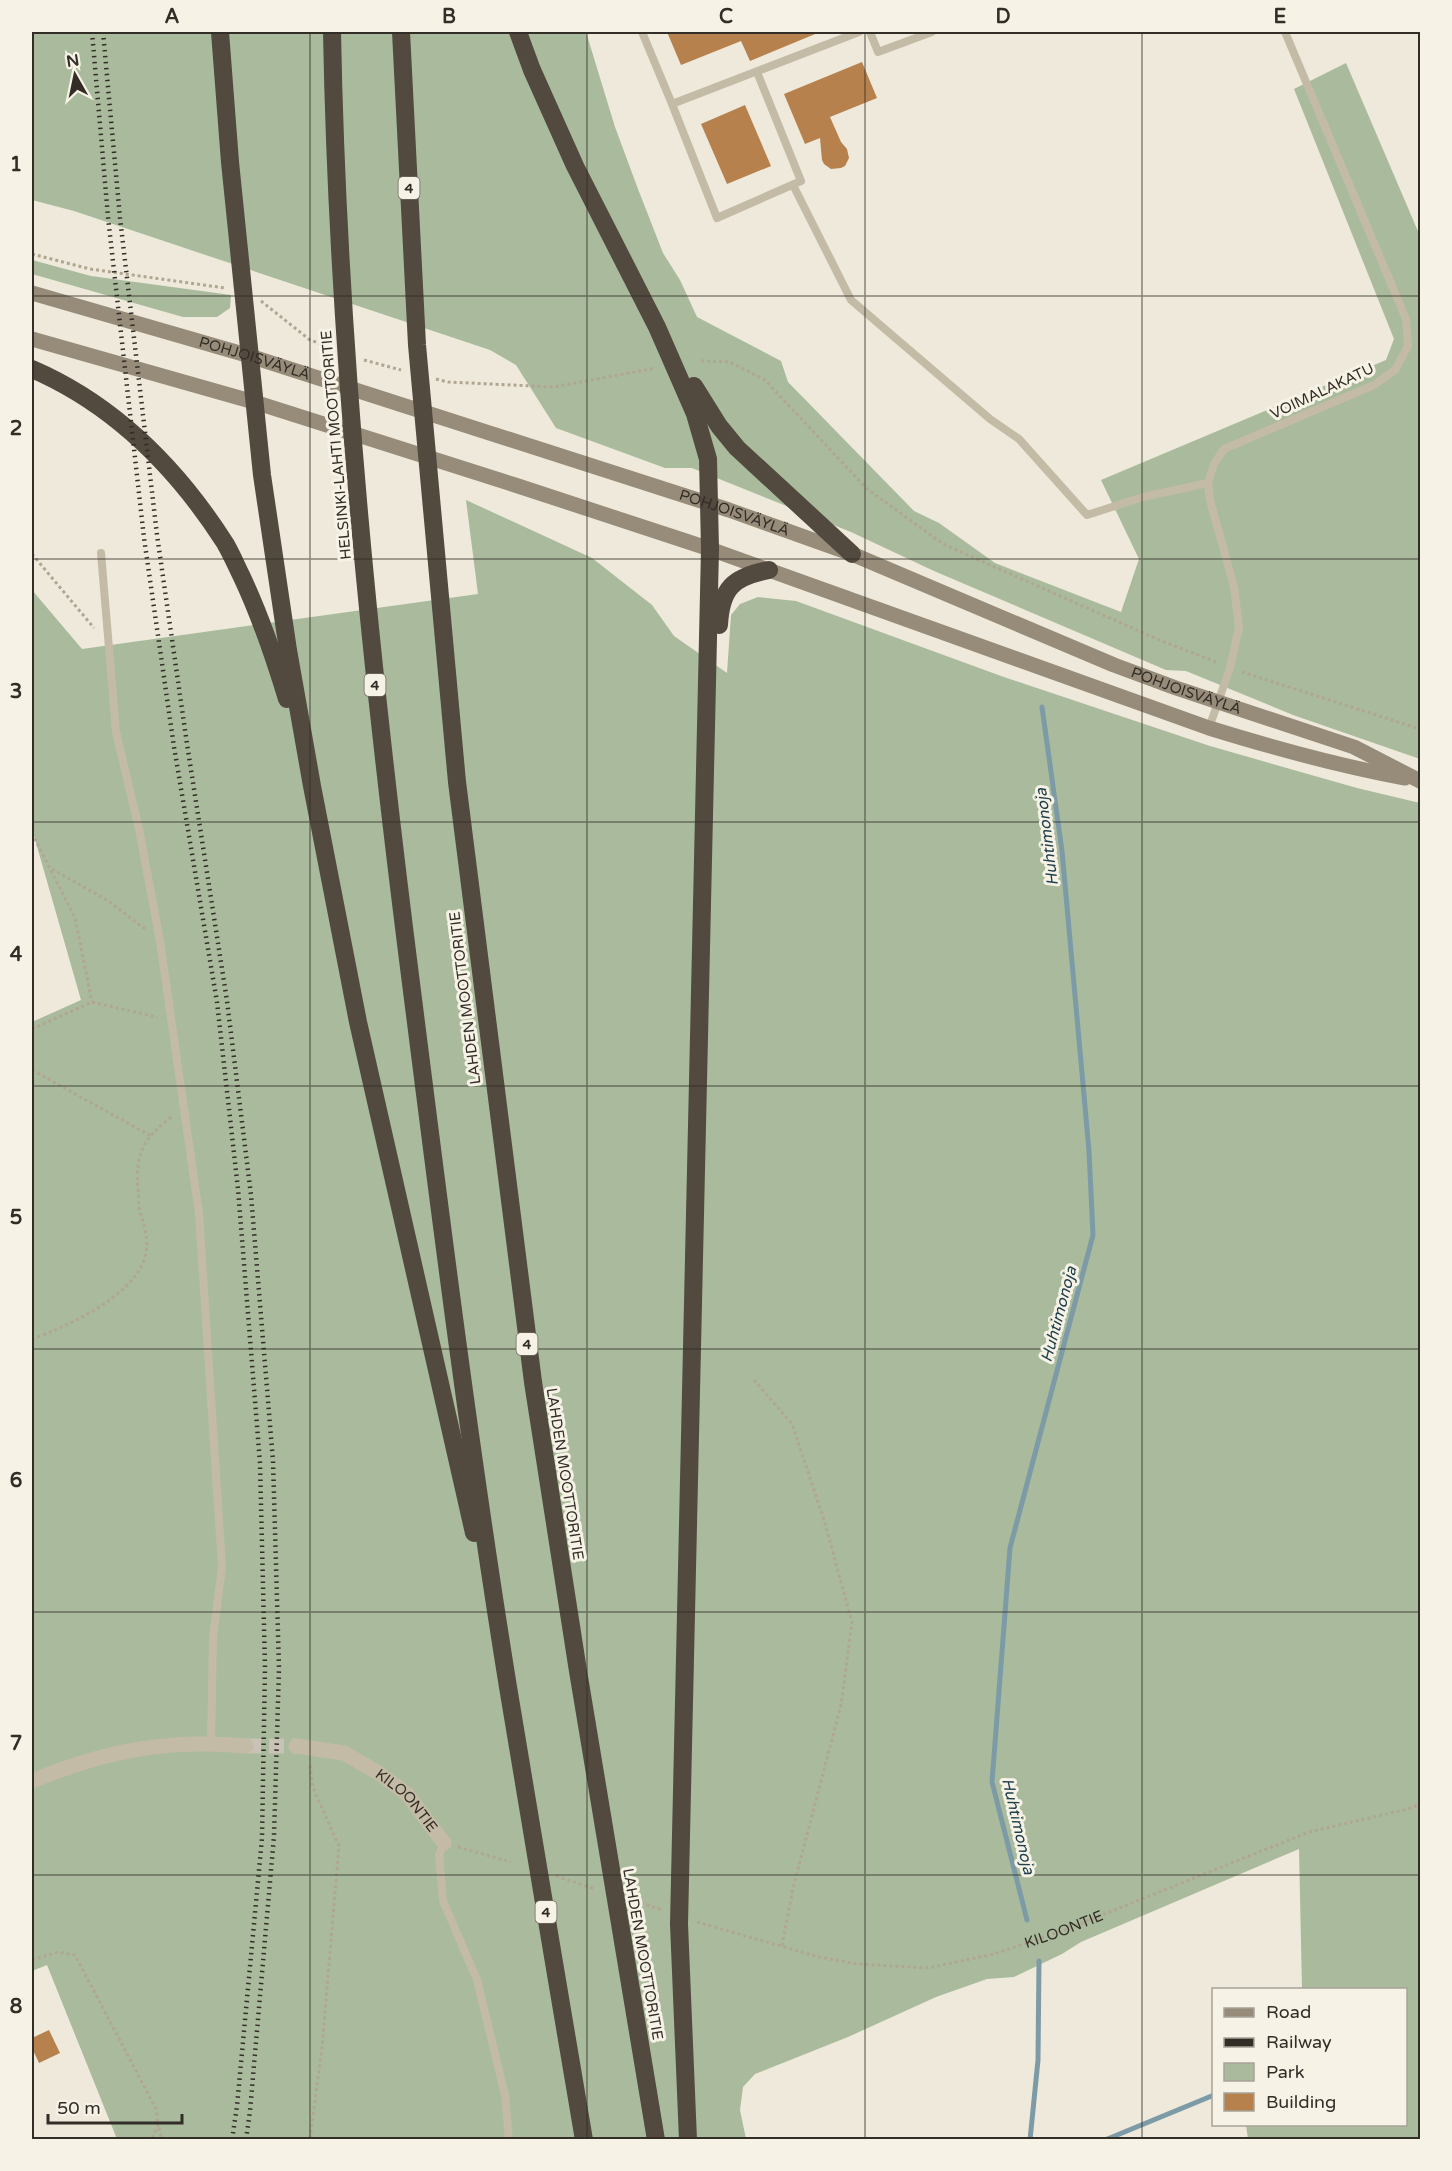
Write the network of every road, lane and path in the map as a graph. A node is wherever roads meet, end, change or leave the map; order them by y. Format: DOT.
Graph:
graph roads {
  1 [pos="220,32"];
  2 [pos="401,32"];
  3 [pos="518,32"];
  4 [pos="642,32"];
  5 [pos="859,32"];
  6 [pos="870,32"];
  7 [pos="932,32"];
  8 [pos="1285,32"];
  9 [pos="333,38"];
  10 [pos="757,72"];
  11 [pos="672,104"];
  12 [pos="793,185"];
  13 [pos="32,254"];
  14 [pos="230,289"];
  15 [pos="32,293"];
  16 [pos="260,300"];
  17 [pos="657,327"];
  18 [pos="32,339"];
  19 [pos="332,348"];
  20 [pos="250,356"];
  21 [pos="354,356"];
  22 [pos="701,361"];
  23 [pos="660,367"];
  24 [pos="32,369"];
  25 [pos="406,371"];
  26 [pos="427,376"];
  27 [pos="254,402"];
  28 [pos="1208,483"];
  29 [pos="710,503"];
  30 [pos="710,549"];
  31 [pos="100,553"];
  32 [pos="32,554"];
  33 [pos="852,554"];
  34 [pos="769,570"];
  35 [pos="109,645"];
  36 [pos="707,664"];
  37 [pos="1230,668"];
  38 [pos="1218,702"];
  39 [pos="1209,728"];
  40 [pos="1420,729"];
  41 [pos="1420,781"];
  42 [pos="312,786"];
  43 [pos="32,833"];
  44 [pos="51,868"];
  45 [pos="160,941"];
  46 [pos="92,1002"];
  47 [pos="172,1021"];
  48 [pos="32,1029"];
  49 [pos="32,1070"];
  50 [pos="184,1108"];
  51 [pos="151,1136"];
  52 [pos="32,1339"];
  53 [pos="754,1380"];
  54 [pos="507,1684"];
  55 [pos="211,1743"];
  56 [pos="246,1746"];
  57 [pos="302,1747"];
  58 [pos="32,1781"];
  59 [pos="1420,1804"];
  60 [pos="444,1843"];
  61 [pos="511,1862"];
  62 [pos="554,1876"];
  63 [pos="595,1889"];
  64 [pos="635,1901"];
  65 [pos="669,1912"];
  66 [pos="695,1922"];
  67 [pos="782,1946"];
  68 [pos="32,1960"];
  69 [pos="158,2126"];
  70 [pos="151,2139"];
  71 [pos="162,2139"];
  72 [pos="310,2139"];
  73 [pos="509,2139"];
  74 [pos="584,2139"];
  75 [pos="656,2139"];
  76 [pos="688,2139"];
  1 -- 20 [label="highway"];
  2 -- 75 [label="highway, LAHDEN MOOTTORITIE / 4"];
  3 -- 17 [label="highway"];
  4 -- 11 [label="lane"];
  5 -- 10 [label="lane"];
  6 -- 7 [label="lane"];
  8 -- 28 [label="lane, VOIMALAKATU"];
  9 -- 54 [label="highway, HELSINKI-LAHTI MOOTTORITIE / 4"];
  10 -- 11 [label="lane"];
  10 -- 12 [label="lane"];
  11 -- 12 [label="lane"];
  12 -- 28 [label="lane"];
  13 -- 14 [label="path"];
  15 -- 20 [label="main road, POHJOISVÄYLÄ"];
  16 -- 19 [label="path"];
  17 -- 29 [label="highway"];
  17 -- 33 [label="highway"];
  18 -- 27 [label="main road, POHJOISVÄYLÄ"];
  20 -- 27 [label="highway"];
  20 -- 29 [label="main road, POHJOISVÄYLÄ"];
  21 -- 25 [label="path"];
  22 -- 37 [label="path"];
  23 -- 26 [label="path"];
  24 -- 42 [label="highway"];
  27 -- 30 [label="main road, POHJOISVÄYLÄ"];
  27 -- 42 [label="highway"];
  28 -- 37 [label="lane"];
  29 -- 30 [label="highway"];
  29 -- 33 [label="main road, POHJOISVÄYLÄ"];
  30 -- 34 [label="main road, POHJOISVÄYLÄ"];
  30 -- 36 [label="highway"];
  31 -- 35 [label="lane"];
  32 -- 35 [label="path"];
  33 -- 38 [label="main road, POHJOISVÄYLÄ"];
  34 -- 36 [label="highway"];
  34 -- 39 [label="main road, POHJOISVÄYLÄ"];
  35 -- 45 [label="lane"];
  36 -- 76 [label="highway"];
  37 -- 38 [label="lane"];
  37 -- 40 [label="path"];
  38 -- 39 [label="lane"];
  38 -- 41 [label="main road, POHJOISVÄYLÄ"];
  39 -- 41 [label="main road, POHJOISVÄYLÄ"];
  42 -- 54 [label="highway"];
  43 -- 44 [label="path"];
  44 -- 45 [label="path"];
  44 -- 46 [label="path"];
  45 -- 47 [label="lane"];
  46 -- 47 [label="path"];
  46 -- 48 [label="path"];
  47 -- 50 [label="lane"];
  49 -- 51 [label="path"];
  50 -- 51 [label="path"];
  50 -- 55 [label="lane"];
  51 -- 52 [label="path"];
  53 -- 67 [label="path"];
  54 -- 74 [label="highway, 4"];
  55 -- 56 [label="street"];
  55 -- 58 [label="street"];
  57 -- 60 [label="street, KILOONTIE"];
  57 -- 72 [label="path"];
  59 -- 67 [label="path, KILOONTIE"];
  60 -- 61 [label="path, KILOONTIE"];
  60 -- 73 [label="lane"];
  62 -- 63 [label="path"];
  64 -- 65 [label="path"];
  66 -- 67 [label="path, KILOONTIE"];
  68 -- 69 [label="path"];
  69 -- 70 [label="path"];
  69 -- 71 [label="path"];
}
